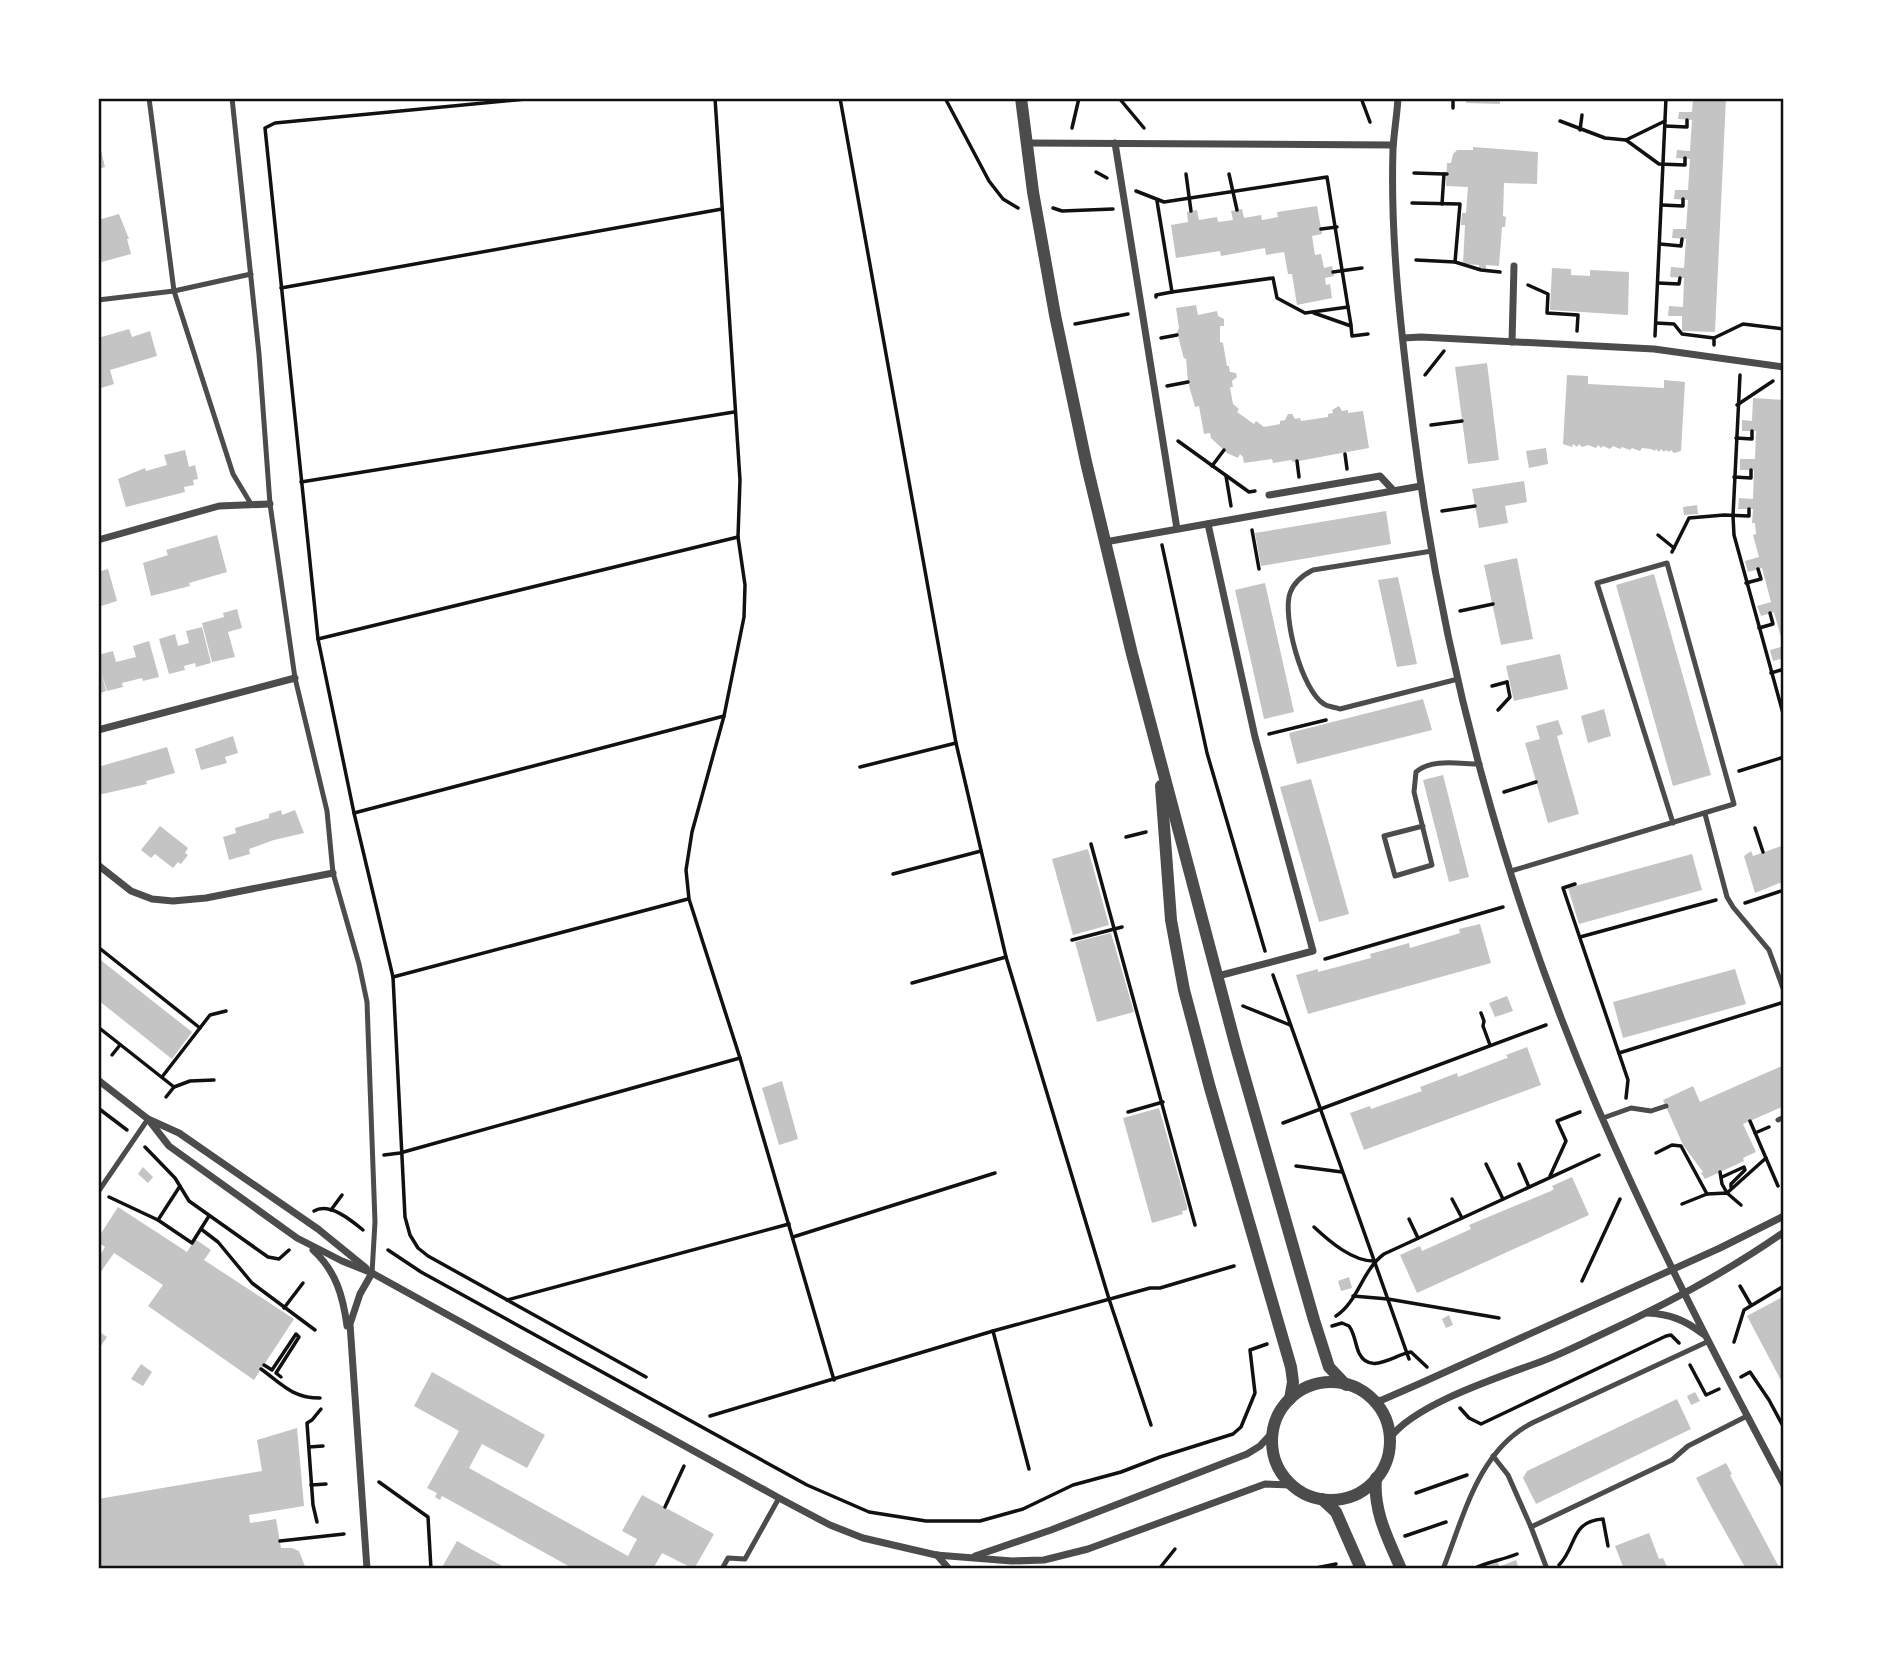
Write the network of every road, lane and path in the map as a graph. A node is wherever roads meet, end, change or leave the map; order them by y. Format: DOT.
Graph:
graph roads {
  1 [pos="149,98"];
  2 [pos="232,98"];
  3 [pos="536,98"];
  4 [pos="715,98"];
  5 [pos="840,98"];
  6 [pos="945,98"];
  7 [pos="1021,98"];
  8 [pos="1079,98"];
  9 [pos="1119,98"];
  10 [pos="1361,98"];
  11 [pos="1398,98"];
  12 [pos="1453,98"];
  13 [pos="1666,98"];
  14 [pos="1453,108"];
  15 [pos="1582,115"];
  16 [pos="1687,120"];
  17 [pos="1560,121"];
  18 [pos="1370,122"];
  19 [pos="1665,124"];
  20 [pos="1072,128"];
  21 [pos="1144,128"];
  22 [pos="1580,130"];
  23 [pos="1626,140"];
  24 [pos="1027,142"];
  25 [pos="1115,143"];
  26 [pos="1393,145"];
  27 [pos="1685,158"];
  28 [pos="1664,165"];
  29 [pos="1096,172"];
  30 [pos="1414,173"];
  31 [pos="1186,174"];
  32 [pos="1229,174"];
  33 [pos="1122,185"];
  34 [pos="1231,192"];
  35 [pos="1189,199"];
  36 [pos="1683,199"];
  37 [pos="1157,201"];
  38 [pos="1442,204"];
  39 [pos="1662,205"];
  40 [pos="1125,207"];
  41 [pos="1053,208"];
  42 [pos="722,209"];
  43 [pos="1020,209"];
  44 [pos="1237,210"];
  45 [pos="1191,212"];
  46 [pos="1337,227"];
  47 [pos="1321,229"];
  48 [pos="1682,239"];
  49 [pos="1660,244"];
  50 [pos="1416,260"];
  51 [pos="1455,262"];
  52 [pos="1514,266"];
  53 [pos="1362,268"];
  54 [pos="1333,271"];
  55 [pos="1343,271"];
  56 [pos="251,274"];
  57 [pos="1680,278"];
  58 [pos="1658,283"];
  59 [pos="281,288"];
  60 [pos="174,291"];
  61 [pos="1172,292"];
  62 [pos="98,300"];
  63 [pos="1348,307"];
  64 [pos="1142,312"];
  65 [pos="1312,312"];
  66 [pos="1677,316"];
  67 [pos="1656,323"];
  68 [pos="1075,324"];
  69 [pos="1674,324"];
  70 [pos="1351,326"];
  71 [pos="1784,329"];
  72 [pos="1368,334"];
  73 [pos="1177,335"];
  74 [pos="1159,338"];
  75 [pos="1403,338"];
  76 [pos="1714,338"];
  77 [pos="1455,339"];
  78 [pos="1512,342"];
  79 [pos="1654,349"];
  80 [pos="1714,358"];
  81 [pos="1741,362"];
  82 [pos="1784,367"];
  83 [pos="1425,375"];
  84 [pos="1774,380"];
  85 [pos="1188,383"];
  86 [pos="1167,386"];
  87 [pos="1737,405"];
  88 [pos="734,412"];
  89 [pos="1462,421"];
  90 [pos="1431,425"];
  91 [pos="1752,432"];
  92 [pos="1736,438"];
  93 [pos="1176,439"];
  94 [pos="1224,450"];
  95 [pos="1212,466"];
  96 [pos="1751,470"];
  97 [pos="1226,476"];
  98 [pos="1734,477"];
  99 [pos="301,482"];
  100 [pos="1421,486"];
  101 [pos="1393,490"];
  102 [pos="1269,495"];
  103 [pos="270,504"];
  104 [pos="251,505"];
  105 [pos="1475,506"];
  106 [pos="1749,509"];
  107 [pos="1442,511"];
  108 [pos="1733,516"];
  109 [pos="1233,519"];
  110 [pos="1208,524"];
  111 [pos="1251,525"];
  112 [pos="1177,529"];
  113 [pos="1158,533"];
  114 [pos="1658,535"];
  115 [pos="738,537"];
  116 [pos="98,540"];
  117 [pos="1105,542"];
  118 [pos="1674,548"];
  119 [pos="1432,551"];
  120 [pos="1667,563"];
  121 [pos="1259,569"];
  122 [pos="1758,569"];
  123 [pos="1746,583"];
  124 [pos="1493,604"];
  125 [pos="1460,611"];
  126 [pos="1770,614"];
  127 [pos="1759,628"];
  128 [pos="318,639"];
  129 [pos="1784,669"];
  130 [pos="1771,673"];
  131 [pos="295,678"];
  132 [pos="1458,679"];
  133 [pos="1492,686"];
  134 [pos="1498,710"];
  135 [pos="1783,710"];
  136 [pos="724,716"];
  137 [pos="1784,717"];
  138 [pos="98,730"];
  139 [pos="956,743"];
  140 [pos="1784,757"];
  141 [pos="1480,764"];
  142 [pos="1160,765"];
  143 [pos="860,767"];
  144 [pos="1726,776"];
  145 [pos="1536,782"];
  146 [pos="1504,792"];
  147 [pos="354,813"];
  148 [pos="1705,814"];
  149 [pos="1673,823"];
  150 [pos="1423,826"];
  151 [pos="1755,828"];
  152 [pos="1146,832"];
  153 [pos="1126,837"];
  154 [pos="1091,844"];
  155 [pos="981,852"];
  156 [pos="1763,852"];
  157 [pos="98,865"];
  158 [pos="1511,871"];
  159 [pos="333,873"];
  160 [pos="893,874"];
  161 [pos="1574,884"];
  162 [pos="1761,890"];
  163 [pos="1784,890"];
  164 [pos="1727,897"];
  165 [pos="1763,897"];
  166 [pos="689,899"];
  167 [pos="1503,907"];
  168 [pos="1733,907"];
  169 [pos="1114,928"];
  170 [pos="1122,928"];
  171 [pos="1580,937"];
  172 [pos="1072,940"];
  173 [pos="98,947"];
  174 [pos="1006,957"];
  175 [pos="1325,958"];
  176 [pos="1269,962"];
  177 [pos="1217,976"];
  178 [pos="393,977"];
  179 [pos="912,984"];
  180 [pos="1784,991"];
  181 [pos="1784,1002"];
  182 [pos="1241,1006"];
  183 [pos="226,1012"];
  184 [pos="1481,1013"];
  185 [pos="1290,1025"];
  186 [pos="1546,1025"];
  187 [pos="98,1027"];
  188 [pos="200,1028"];
  189 [pos="120,1045"];
  190 [pos="1490,1045"];
  191 [pos="1619,1053"];
  192 [pos="112,1055"];
  193 [pos="740,1058"];
  194 [pos="162,1077"];
  195 [pos="98,1080"];
  196 [pos="214,1080"];
  197 [pos="174,1087"];
  198 [pos="166,1097"];
  199 [pos="1163,1102"];
  200 [pos="1666,1107"];
  201 [pos="98,1108"];
  202 [pos="1320,1108"];
  203 [pos="1624,1110"];
  204 [pos="1128,1112"];
  205 [pos="1580,1112"];
  206 [pos="1603,1118"];
  207 [pos="148,1119"];
  208 [pos="1750,1121"];
  209 [pos="1283,1123"];
  210 [pos="128,1131"];
  211 [pos="142,1144"];
  212 [pos="400,1153"];
  213 [pos="1656,1153"];
  214 [pos="389,1155"];
  215 [pos="1600,1155"];
  216 [pos="1766,1158"];
  217 [pos="1486,1164"];
  218 [pos="1519,1164"];
  219 [pos="1296,1166"];
  220 [pos="1342,1172"];
  221 [pos="995,1173"];
  222 [pos="1549,1178"];
  223 [pos="180,1185"];
  224 [pos="1778,1186"];
  225 [pos="1529,1187"];
  226 [pos="1729,1191"];
  227 [pos="98,1192"];
  228 [pos="1707,1194"];
  229 [pos="342,1195"];
  230 [pos="1452,1199"];
  231 [pos="1503,1199"];
  232 [pos="1620,1199"];
  233 [pos="1682,1204"];
  234 [pos="1741,1205"];
  235 [pos="209,1216"];
  236 [pos="1784,1216"];
  237 [pos="1462,1218"];
  238 [pos="1409,1219"];
  239 [pos="158,1220"];
  240 [pos="354,1222"];
  241 [pos="789,1224"];
  242 [pos="1195,1225"];
  243 [pos="1314,1227"];
  244 [pos="201,1229"];
  245 [pos="1784,1232"];
  246 [pos="793,1237"];
  247 [pos="1418,1238"];
  248 [pos="307,1245"];
  249 [pos="288,1250"];
  250 [pos="392,1254"];
  251 [pos="1375,1261"];
  252 [pos="1234,1266"];
  253 [pos="1673,1269"];
  254 [pos="372,1273"];
  255 [pos="1582,1281"];
  256 [pos="303,1283"];
  257 [pos="1740,1286"];
  258 [pos="1784,1286"];
  259 [pos="1685,1294"];
  260 [pos="1353,1297"];
  261 [pos="1109,1299"];
  262 [pos="1388,1299"];
  263 [pos="505,1300"];
  264 [pos="1751,1305"];
  265 [pos="284,1308"];
  266 [pos="1647,1313"];
  267 [pos="1336,1317"];
  268 [pos="1499,1318"];
  269 [pos="1328,1327"];
  270 [pos="315,1330"];
  271 [pos="993,1331"];
  272 [pos="1707,1339"];
  273 [pos="350,1341"];
  274 [pos="1271,1342"];
  275 [pos="1734,1342"];
  276 [pos="1680,1344"];
  277 [pos="1407,1352"];
  278 [pos="1409,1359"];
  279 [pos="1426,1367"];
  280 [pos="1694,1375"];
  281 [pos="1743,1376"];
  282 [pos="281,1377"];
  283 [pos="646,1377"];
  284 [pos="834,1380"];
  285 [pos="1346,1385"];
  286 [pos="1718,1389"];
  287 [pos="320,1398"];
  288 [pos="1290,1399"];
  289 [pos="1373,1401"];
  290 [pos="321,1409"];
  291 [pos="1462,1411"];
  292 [pos="710,1416"];
  293 [pos="1747,1416"];
  294 [pos="1151,1425"];
  295 [pos="1784,1428"];
  296 [pos="1273,1432"];
  297 [pos="1390,1438"];
  298 [pos="323,1446"];
  299 [pos="309,1447"];
  300 [pos="1493,1456"];
  301 [pos="684,1466"];
  302 [pos="1029,1469"];
  303 [pos="1467,1475"];
  304 [pos="1377,1478"];
  305 [pos="379,1482"];
  306 [pos="326,1484"];
  307 [pos="311,1485"];
  308 [pos="1291,1485"];
  309 [pos="1784,1485"];
  310 [pos="1416,1493"];
  311 [pos="779,1498"];
  312 [pos="1322,1499"];
  313 [pos="664,1507"];
  314 [pos="1452,1520"];
  315 [pos="317,1522"];
  316 [pos="1531,1527"];
  317 [pos="344,1534"];
  318 [pos="1405,1536"];
  319 [pos="280,1541"];
  320 [pos="1608,1546"];
  321 [pos="1175,1549"];
  322 [pos="1517,1554"];
  323 [pos="936,1555"];
  324 [pos="971,1558"];
  325 [pos="1336,1563"];
  326 [pos="366,1569"];
  327 [pos="431,1569"];
  328 [pos="722,1569"];
  329 [pos="949,1569"];
  330 [pos="1159,1569"];
  331 [pos="1311,1569"];
  332 [pos="1361,1569"];
  333 [pos="1401,1569"];
  334 [pos="1443,1569"];
  335 [pos="1473,1569"];
  336 [pos="1547,1569"];
  337 [pos="1555,1569"];
  1 -- 60 [label="lane"];
  2 -- 56 [label="lane"];
  3 -- 59 [label="path"];
  4 -- 42 [label="path"];
  5 -- 139 [label="path"];
  6 -- 43 [label="path"];
  7 -- 24 [label="street"];
  8 -- 20 [label="path"];
  9 -- 21 [label="path"];
  10 -- 18 [label="path"];
  11 -- 26 [label="street"];
  12 -- 14 [label="path"];
  13 -- 19 [label="path"];
  15 -- 22 [label="path"];
  16 -- 19 [label="path"];
  17 -- 22 [label="path"];
  19 -- 23 [label="path"];
  19 -- 28 [label="path"];
  22 -- 23 [label="path"];
  23 -- 28 [label="path"];
  24 -- 25 [label="street"];
  24 -- 117 [label="street"];
  25 -- 26 [label="street"];
  25 -- 33 [label="street"];
  26 -- 75 [label="street"];
  27 -- 28 [label="path"];
  28 -- 39 [label="path"];
  29 -- 33 [label="path"];
  30 -- 38 [label="path"];
  31 -- 35 [label="path"];
  32 -- 34 [label="path"];
  33 -- 37 [label="path"];
  33 -- 40 [label="street"];
  34 -- 35 [label="path"];
  34 -- 44 [label="path"];
  34 -- 46 [label="path"];
  35 -- 37 [label="path"];
  35 -- 45 [label="path"];
  36 -- 39 [label="path"];
  37 -- 61 [label="path"];
  39 -- 49 [label="path"];
  40 -- 41 [label="path"];
  40 -- 64 [label="street"];
  42 -- 59 [label="path"];
  42 -- 88 [label="path"];
  46 -- 47 [label="path"];
  46 -- 55 [label="path"];
  48 -- 49 [label="path"];
  49 -- 58 [label="path"];
  50 -- 51 [label="path"];
  52 -- 78 [label="street"];
  53 -- 55 [label="path"];
  54 -- 55 [label="path"];
  55 -- 63 [label="path"];
  56 -- 60 [label="lane"];
  56 -- 103 [label="lane"];
  57 -- 58 [label="path"];
  58 -- 67 [label="path"];
  59 -- 99 [label="path"];
  60 -- 62 [label="lane"];
  60 -- 104 [label="lane"];
  61 -- 64 [label="path"];
  61 -- 65 [label="path"];
  63 -- 65 [label="path"];
  63 -- 70 [label="path"];
  64 -- 68 [label="path"];
  64 -- 112 [label="street"];
  65 -- 70 [label="path"];
  66 -- 69 [label="path"];
  67 -- 69 [label="path"];
  67 -- 79 [label="path"];
  69 -- 76 [label="path"];
  70 -- 72 [label="path"];
  71 -- 76 [label="path"];
  73 -- 74 [label="path"];
  75 -- 77 [label="street"];
  75 -- 100 [label="street"];
  76 -- 80 [label="path"];
  77 -- 78 [label="street"];
  77 -- 83 [label="path"];
  78 -- 79 [label="street"];
  79 -- 80 [label="street"];
  80 -- 81 [label="street"];
  81 -- 82 [label="street"];
  81 -- 87 [label="path"];
  84 -- 87 [label="path"];
  85 -- 86 [label="path"];
  87 -- 92 [label="path"];
  88 -- 99 [label="path"];
  88 -- 115 [label="path"];
  89 -- 90 [label="path"];
  91 -- 92 [label="path"];
  92 -- 98 [label="path"];
  93 -- 95 [label="path"];
  94 -- 95 [label="path"];
  95 -- 97 [label="path"];
  96 -- 98 [label="path"];
  97 -- 102 [label="path"];
  97 -- 109 [label="path"];
  98 -- 108 [label="path"];
  99 -- 128 [label="path"];
  100 -- 101 [label="street"];
  100 -- 119 [label="street"];
  101 -- 102 [label="street"];
  101 -- 109 [label="street"];
  103 -- 104 [label="street"];
  103 -- 131 [label="lane"];
  104 -- 116 [label="street"];
  105 -- 107 [label="path"];
  106 -- 108 [label="path"];
  108 -- 118 [label="path"];
  108 -- 123 [label="path"];
  109 -- 110 [label="street"];
  110 -- 112 [label="street"];
  110 -- 176 [label="street"];
  111 -- 121 [label="path"];
  112 -- 113 [label="street"];
  113 -- 117 [label="street"];
  113 -- 176 [label="path"];
  114 -- 118 [label="path"];
  115 -- 128 [label="path"];
  115 -- 136 [label="path"];
  117 -- 142 [label="street"];
  118 -- 120 [label="path"];
  119 -- 132 [label="street"];
  119 -- 132 [label="lane"];
  120 -- 144 [label="lane"];
  120 -- 149 [label="lane"];
  122 -- 123 [label="path"];
  123 -- 127 [label="path"];
  124 -- 125 [label="path"];
  126 -- 127 [label="path"];
  127 -- 130 [label="path"];
  128 -- 147 [label="path"];
  129 -- 130 [label="path"];
  130 -- 135 [label="path"];
  131 -- 138 [label="street"];
  131 -- 159 [label="lane"];
  132 -- 141 [label="street"];
  133 -- 134 [label="path"];
  135 -- 137 [label="path"];
  136 -- 147 [label="path"];
  136 -- 166 [label="path"];
  139 -- 143 [label="path"];
  139 -- 155 [label="path"];
  140 -- 144 [label="path"];
  141 -- 150 [label="lane"];
  141 -- 158 [label="street"];
  142 -- 177 [label="street"];
  142 -- 288 [label="street"];
  144 -- 148 [label="lane"];
  145 -- 146 [label="path"];
  147 -- 178 [label="path"];
  148 -- 149 [label="lane"];
  148 -- 164 [label="lane"];
  149 -- 158 [label="lane"];
  150 -- 150 [label="lane"];
  151 -- 156 [label="path"];
  152 -- 153 [label="path"];
  154 -- 169 [label="path"];
  155 -- 160 [label="path"];
  155 -- 174 [label="path"];
  157 -- 159 [label="street"];
  158 -- 206 [label="street"];
  159 -- 254 [label="lane"];
  161 -- 171 [label="path"];
  162 -- 165 [label="path"];
  163 -- 165 [label="path"];
  164 -- 168 [label="lane"];
  164 -- 171 [label="path"];
  165 -- 168 [label="path"];
  166 -- 178 [label="path"];
  166 -- 193 [label="path"];
  167 -- 175 [label="path"];
  168 -- 180 [label="lane"];
  169 -- 170 [label="path"];
  169 -- 172 [label="path"];
  169 -- 199 [label="path"];
  171 -- 191 [label="path"];
  173 -- 188 [label="path"];
  174 -- 179 [label="path"];
  174 -- 261 [label="path"];
  176 -- 177 [label="street"];
  176 -- 185 [label="path"];
  177 -- 285 [label="street"];
  178 -- 212 [label="path"];
  181 -- 191 [label="path"];
  182 -- 185 [label="path"];
  183 -- 188 [label="path"];
  184 -- 190 [label="path"];
  185 -- 202 [label="path"];
  186 -- 190 [label="path"];
  187 -- 189 [label="path"];
  188 -- 194 [label="path"];
  189 -- 192 [label="path"];
  189 -- 194 [label="path"];
  190 -- 202 [label="path"];
  191 -- 203 [label="path"];
  193 -- 212 [label="path"];
  193 -- 241 [label="path"];
  194 -- 197 [label="path"];
  195 -- 207 [label="street"];
  196 -- 197 [label="path"];
  197 -- 198 [label="path"];
  199 -- 204 [label="path"];
  199 -- 242 [label="path"];
  200 -- 203 [label="lane"];
  201 -- 210 [label="path"];
  202 -- 209 [label="path"];
  202 -- 220 [label="path"];
  203 -- 206 [label="lane"];
  205 -- 222 [label="path"];
  206 -- 253 [label="street"];
  207 -- 227 [label="lane"];
  207 -- 248 [label="street"];
  207 -- 254 [label="street"];
  208 -- 216 [label="path"];
  211 -- 223 [label="path"];
  212 -- 214 [label="path"];
  212 -- 263 [label="path"];
  213 -- 228 [label="path"];
  215 -- 222 [label="path"];
  216 -- 224 [label="path"];
  216 -- 226 [label="path"];
  217 -- 231 [label="path"];
  218 -- 225 [label="path"];
  219 -- 220 [label="path"];
  220 -- 251 [label="path"];
  221 -- 246 [label="path"];
  222 -- 225 [label="path"];
  223 -- 235 [label="path"];
  223 -- 239 [label="path"];
  225 -- 231 [label="path"];
  226 -- 226 [label="path"];
  226 -- 228 [label="path"];
  226 -- 234 [label="path"];
  227 -- 239 [label="path"];
  228 -- 233 [label="path"];
  229 -- 240 [label="path"];
  230 -- 237 [label="path"];
  231 -- 237 [label="path"];
  232 -- 255 [label="path"];
  235 -- 244 [label="path"];
  235 -- 249 [label="path"];
  236 -- 253 [label="street"];
  237 -- 247 [label="path"];
  238 -- 247 [label="path"];
  239 -- 244 [label="path"];
  241 -- 246 [label="path"];
  241 -- 263 [label="path"];
  243 -- 251 [label="path"];
  244 -- 265 [label="path"];
  245 -- 259 [label="street"];
  246 -- 284 [label="path"];
  247 -- 251 [label="path"];
  248 -- 254 [label="street"];
  248 -- 273 [label="street"];
  250 -- 274 [label="path"];
  251 -- 260 [label="path"];
  251 -- 262 [label="path"];
  252 -- 261 [label="path"];
  253 -- 259 [label="street"];
  253 -- 289 [label="street"];
  254 -- 273 [label="street"];
  254 -- 311 [label="street"];
  256 -- 265 [label="path"];
  257 -- 264 [label="path"];
  258 -- 264 [label="path"];
  259 -- 266 [label="street"];
  259 -- 272 [label="street"];
  260 -- 262 [label="path"];
  260 -- 267 [label="path"];
  261 -- 271 [label="path"];
  261 -- 294 [label="path"];
  262 -- 268 [label="path"];
  262 -- 277 [label="path"];
  263 -- 283 [label="path"];
  264 -- 275 [label="path"];
  265 -- 270 [label="path"];
  266 -- 272 [label="street"];
  266 -- 297 [label="street"];
  269 -- 277 [label="path"];
  271 -- 284 [label="path"];
  271 -- 302 [label="path"];
  272 -- 293 [label="street"];
  272 -- 300 [label="lane"];
  273 -- 326 [label="street"];
  276 -- 291 [label="path"];
  277 -- 278 [label="path"];
  277 -- 279 [label="path"];
  280 -- 286 [label="path"];
  281 -- 295 [label="path"];
  282 -- 287 [label="path"];
  284 -- 292 [label="path"];
  285 -- 288 [label="street"];
  285 -- 289 [label="street"];
  288 -- 296 [label="street"];
  289 -- 297 [label="street"];
  290 -- 299 [label="path"];
  293 -- 309 [label="street"];
  293 -- 316 [label="lane"];
  296 -- 308 [label="street"];
  296 -- 324 [label="street"];
  297 -- 304 [label="street"];
  298 -- 299 [label="path"];
  299 -- 307 [label="path"];
  300 -- 316 [label="lane"];
  300 -- 334 [label="lane"];
  301 -- 313 [label="path"];
  303 -- 310 [label="path"];
  304 -- 312 [label="street"];
  304 -- 333 [label="street"];
  305 -- 327 [label="path"];
  306 -- 307 [label="path"];
  307 -- 315 [label="path"];
  308 -- 312 [label="street"];
  308 -- 324 [label="street"];
  311 -- 323 [label="street"];
  311 -- 328 [label="lane"];
  312 -- 332 [label="street"];
  314 -- 318 [label="path"];
  316 -- 336 [label="lane"];
  317 -- 319 [label="path"];
  320 -- 337 [label="path"];
  321 -- 330 [label="path"];
  322 -- 335 [label="path"];
  323 -- 324 [label="street"];
  323 -- 329 [label="street"];
  325 -- 331 [label="path"];
}
